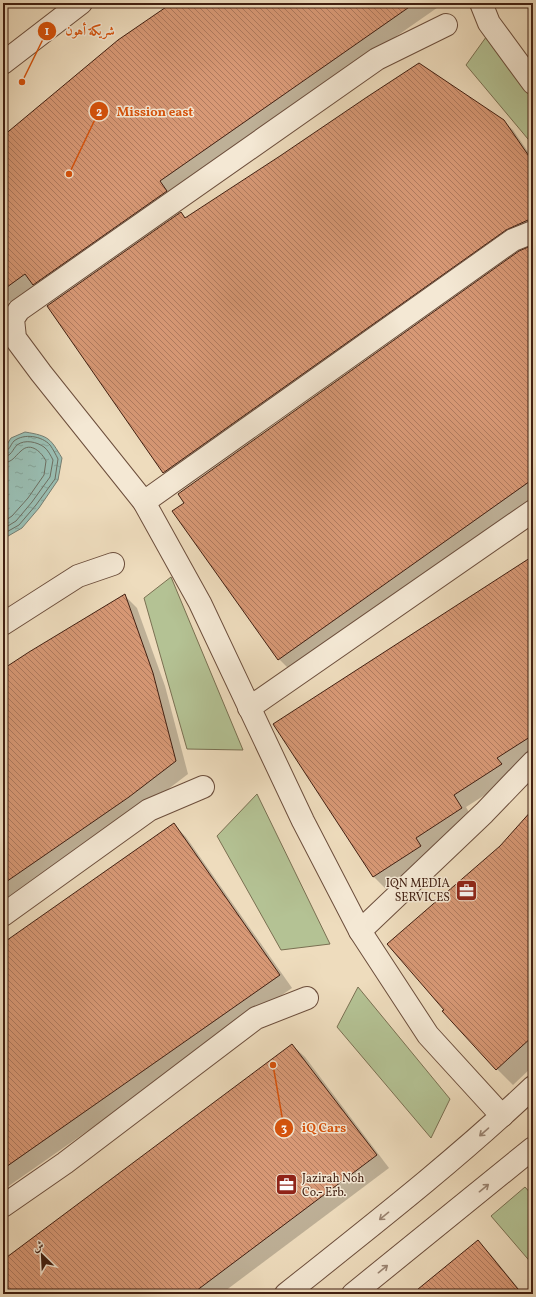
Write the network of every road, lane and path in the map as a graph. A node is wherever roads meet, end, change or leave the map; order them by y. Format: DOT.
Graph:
graph roads {
  1 [pos="81,3"];
  2 [pos="481,3"];
  3 [pos="446,25"];
  4 [pos="3,63"];
  5 [pos="533,83"];
  6 [pos="533,232"];
  7 [pos="144,502"];
  8 [pos="533,511"];
  9 [pos="113,564"];
  10 [pos="3,624"];
  11 [pos="250,708"];
  12 [pos="533,762"];
  13 [pos="203,787"];
  14 [pos="3,916"];
  15 [pos="360,931"];
  16 [pos="307,998"];
  17 [pos="533,1087"];
  18 [pos="502,1116"];
  19 [pos="532,1151"];
  20 [pos="3,1206"];
  21 [pos="294,1292"];
  22 [pos="353,1294"];
  1 -- 4 [label="street"];
  2 -- 5 [label="street"];
  3 -- 7 [label="street"];
  6 -- 7 [label="street"];
  7 -- 11 [label="street"];
  8 -- 11 [label="street"];
  9 -- 10 [label="street"];
  11 -- 15 [label="street"];
  12 -- 15 [label="street"];
  13 -- 14 [label="street"];
  15 -- 18 [label="street"];
  16 -- 20 [label="street"];
  17 -- 18 [label="street"];
  18 -- 21 [label="street, one-way"];
  22 -- 19 [label="street, one-way"];
}
